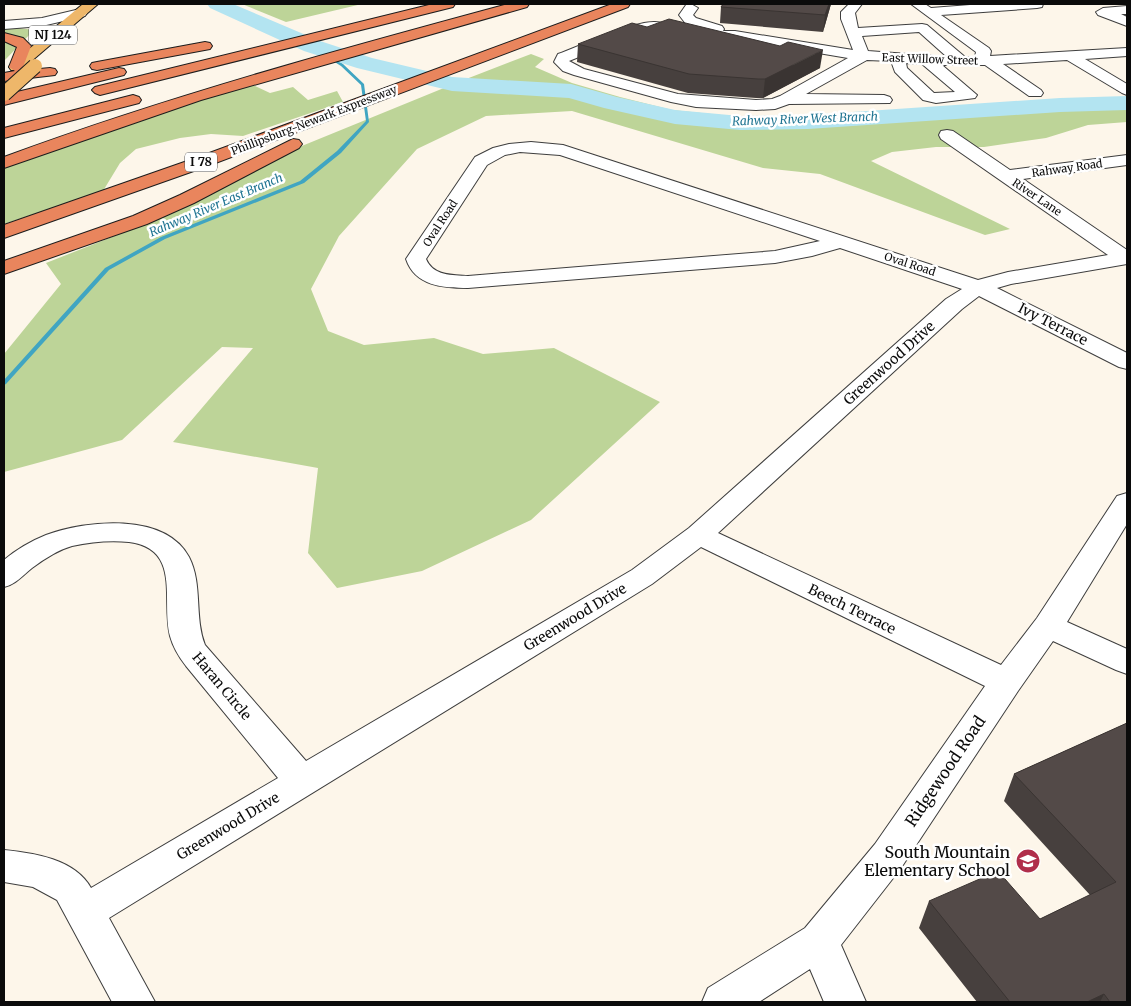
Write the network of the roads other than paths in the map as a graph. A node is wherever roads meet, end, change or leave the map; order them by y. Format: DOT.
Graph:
graph roads {
  1 [pos="91,4"];
  2 [pos="105,4"];
  3 [pos="402,4"];
  4 [pos="448,4"];
  5 [pos="507,4"];
  6 [pos="522,4"];
  7 [pos="623,4"];
  8 [pos="856,4"];
  9 [pos="917,4"];
  10 [pos="1037,4"];
  11 [pos="992,6"];
  12 [pos="958,7"];
  13 [pos="691,8"];
  14 [pos="1127,10"];
  15 [pos="601,12"];
  16 [pos="929,12"];
  17 [pos="80,13"];
  18 [pos="1127,22"];
  19 [pos="4,25"];
  20 [pos="854,32"];
  21 [pos="735,36"];
  22 [pos="4,37"];
  23 [pos="222,43"];
  24 [pos="256,43"];
  25 [pos="348,48"];
  26 [pos="825,51"];
  27 [pos="1127,52"];
  28 [pos="864,56"];
  29 [pos="1070,56"];
  30 [pos="898,58"];
  31 [pos="926,60"];
  32 [pos="960,61"];
  33 [pos="985,61"];
  34 [pos="294,63"];
  35 [pos="8,74"];
  36 [pos="853,78"];
  37 [pos="808,87"];
  38 [pos="1127,90"];
  39 [pos="1035,93"];
  40 [pos="4,94"];
  41 [pos="786,99"];
  42 [pos="4,100"];
  43 [pos="884,100"];
  44 [pos="4,114"];
  45 [pos="346,114"];
  46 [pos="4,133"];
  47 [pos="947,135"];
  48 [pos="1127,160"];
  49 [pos="4,163"];
  50 [pos="1007,176"];
  51 [pos="4,232"];
  52 [pos="842,241"];
  53 [pos="1127,258"];
  54 [pos="4,268"];
  55 [pos="978,287"];
  56 [pos="1127,362"];
  57 [pos="1127,502"];
  58 [pos="699,535"];
  59 [pos="4,576"];
  60 [pos="1048,626"];
  61 [pos="1127,662"];
  62 [pos="1006,682"];
  63 [pos="303,782"];
  64 [pos="4,866"];
  65 [pos="85,912"];
  66 [pos="819,941"];
  67 [pos="134,1002"];
  68 [pos="723,1002"];
  69 [pos="845,1002"];
  1 -- 17 [label="main road, NJ 124"];
  2 -- 40 [label="main road, NJ 124, bridge"];
  3 -- 24 [label="highway"];
  4 -- 24 [label="highway"];
  5 -- 25 [label="highway"];
  6 -- 25 [label="highway"];
  7 -- 15 [label="highway, Phillipsburg-Newark Expressway / I 78"];
  8 -- 20 [label="street"];
  9 -- 16 [label="street"];
  10 -- 11 [label="street"];
  11 -- 12 [label="street"];
  12 -- 16 [label="street"];
  13 -- 21 [label="street"];
  14 -- 18 [label="street"];
  15 -- 45 [label="highway, Phillipsburg-Newark Expressway / I 78"];
  15 -- 45 [label="highway"];
  16 -- 33 [label="street"];
  17 -- 19 [label="street"];
  17 -- 35 [label="main road, NJ 124"];
  20 -- 28 [label="street"];
  20 -- 32 [label="street"];
  21 -- 26 [label="street, East Willow Street"];
  21 -- 41 [label="street"];
  22 -- 35 [label="highway"];
  23 -- 35 [label="highway"];
  24 -- 42 [label="highway"];
  24 -- 44 [label="highway"];
  25 -- 34 [label="highway"];
  26 -- 28 [label="street, East Willow Street"];
  26 -- 36 [label="street"];
  27 -- 29 [label="street, East Willow Street"];
  28 -- 30 [label="street, East Willow Street"];
  28 -- 36 [label="street"];
  29 -- 33 [label="street, East Willow Street"];
  29 -- 38 [label="street"];
  30 -- 31 [label="street, East Willow Street"];
  30 -- 31 [label="street"];
  31 -- 32 [label="street, East Willow Street"];
  32 -- 33 [label="street, East Willow Street"];
  33 -- 39 [label="street"];
  34 -- 46 [label="highway"];
  34 -- 49 [label="highway"];
  36 -- 37 [label="street"];
  36 -- 37 [label="street"];
  37 -- 41 [label="street"];
  41 -- 43 [label="street"];
  45 -- 51 [label="highway, Phillipsburg-Newark Expressway / I 78"];
  45 -- 54 [label="highway"];
  47 -- 50 [label="street, River Lane"];
  48 -- 50 [label="street, Rahway Road"];
  50 -- 53 [label="street, River Lane"];
  52 -- 52 [label="street, Oval Road"];
  52 -- 55 [label="street, Oval Road"];
  53 -- 55 [label="street, Greenwood Drive"];
  55 -- 56 [label="street, Ivy Terrace"];
  55 -- 58 [label="street, Greenwood Drive"];
  57 -- 60 [label="street, Ridgewood Road"];
  58 -- 62 [label="street, Beech Terrace"];
  58 -- 63 [label="street, Greenwood Drive"];
  59 -- 63 [label="street, Haran Circle"];
  60 -- 61 [label="street"];
  60 -- 62 [label="street, Ridgewood Road"];
  62 -- 66 [label="street, Ridgewood Road"];
  63 -- 65 [label="street, Greenwood Drive"];
  64 -- 65 [label="street"];
  65 -- 67 [label="street"];
  66 -- 68 [label="street, Ridgewood Road"];
  66 -- 69 [label="street"];
}
